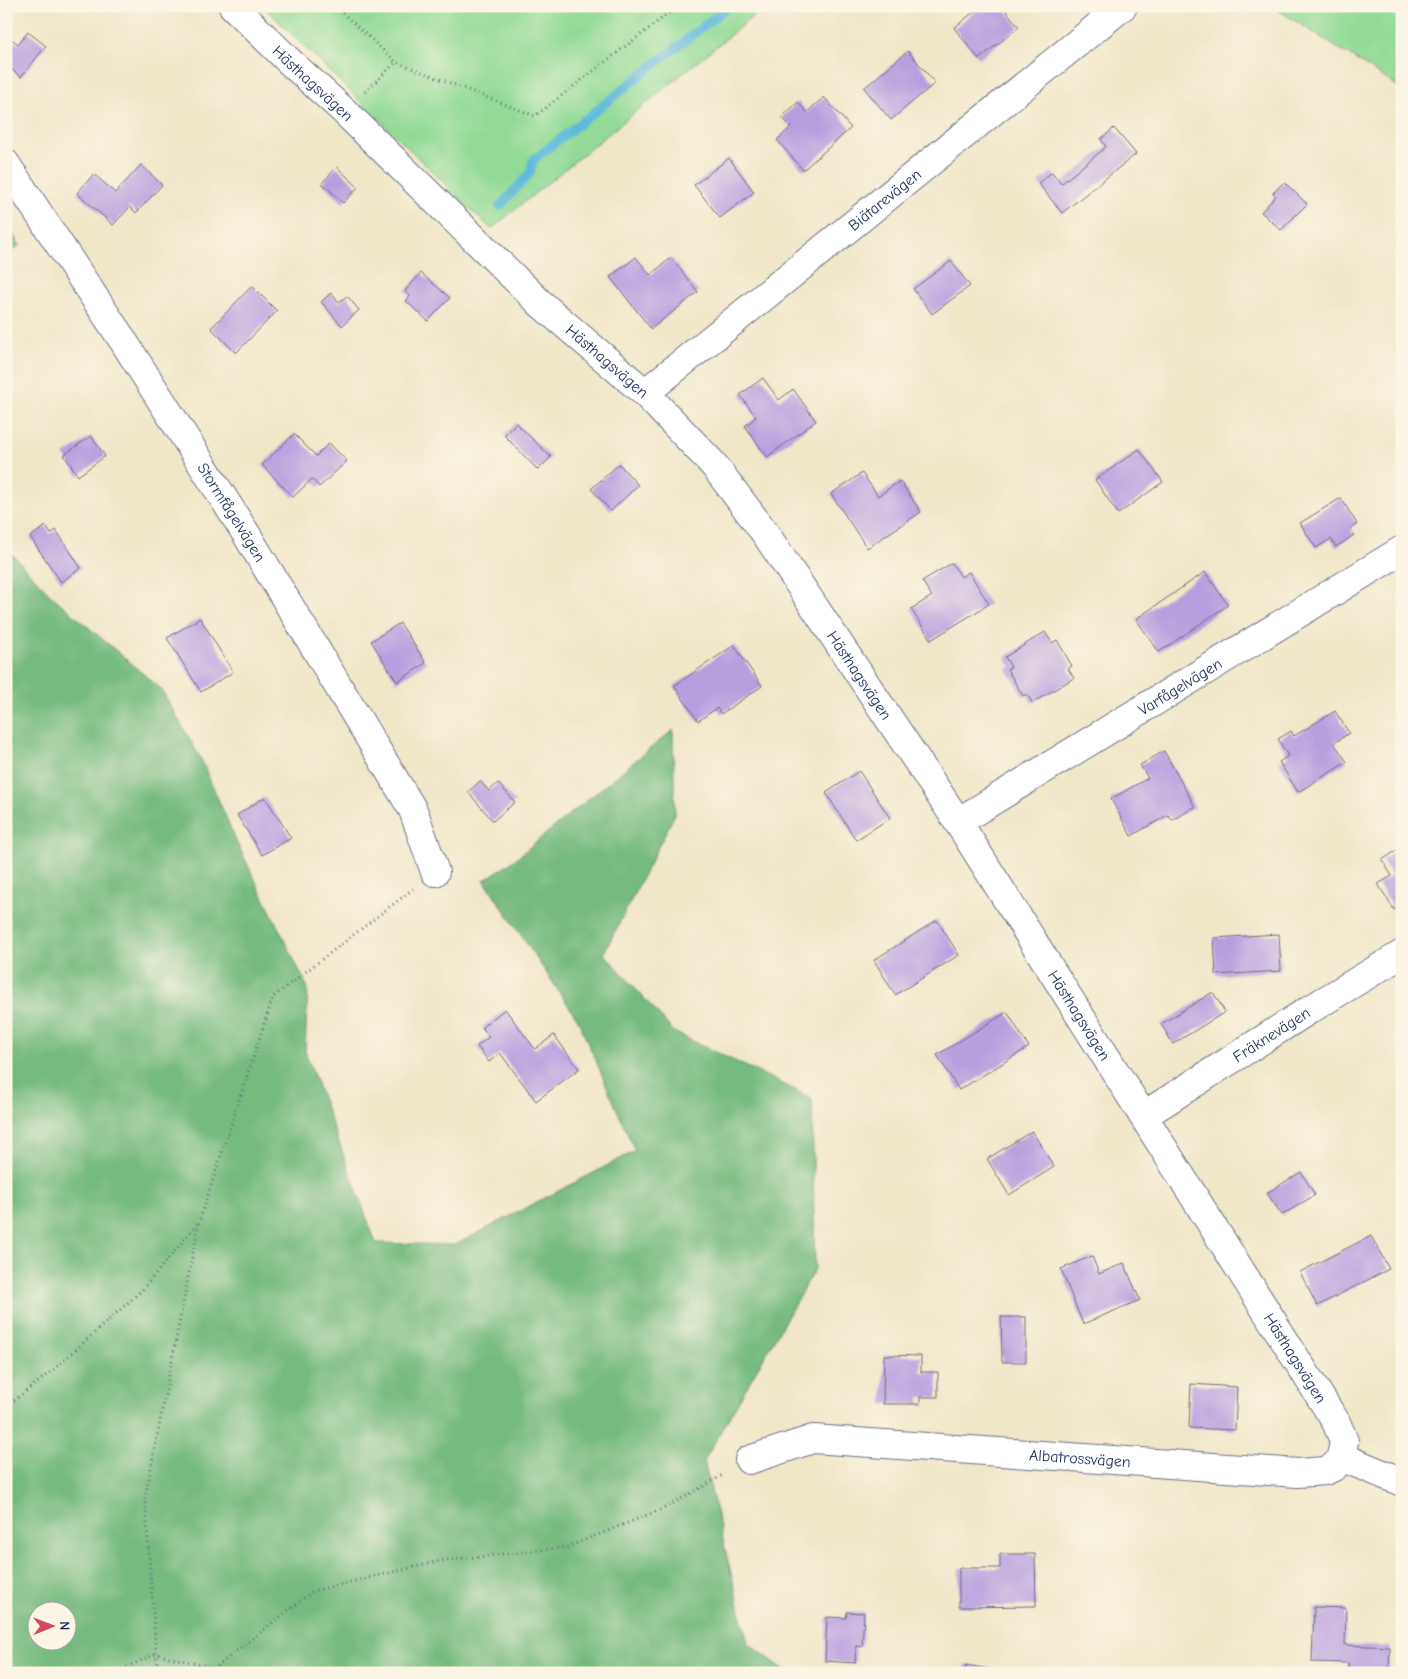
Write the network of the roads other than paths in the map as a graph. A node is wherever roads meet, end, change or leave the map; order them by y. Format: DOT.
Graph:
graph roads {
  1 [pos="233,6"];
  2 [pos="1123,6"];
  3 [pos="6,164"];
  4 [pos="645,393"];
  5 [pos="1402,550"];
  6 [pos="958,822"];
  7 [pos="436,872"];
  8 [pos="1402,954"];
  9 [pos="1143,1116"];
  10 [pos="1341,1457"];
  11 [pos="749,1460"];
  12 [pos="1402,1482"];
  1 -- 4 [label="street, Hästhagsvägen"];
  2 -- 4 [label="street, Biätarevägen"];
  3 -- 7 [label="street, Stormfågelvägen"];
  4 -- 6 [label="street, Hästhagsvägen"];
  5 -- 6 [label="street, Varfågelvägen"];
  6 -- 9 [label="street, Hästhagsvägen"];
  8 -- 9 [label="street, Fräknevägen"];
  9 -- 10 [label="street, Hästhagsvägen"];
  10 -- 11 [label="street, Albatrossvägen"];
  10 -- 12 [label="street"];
}
